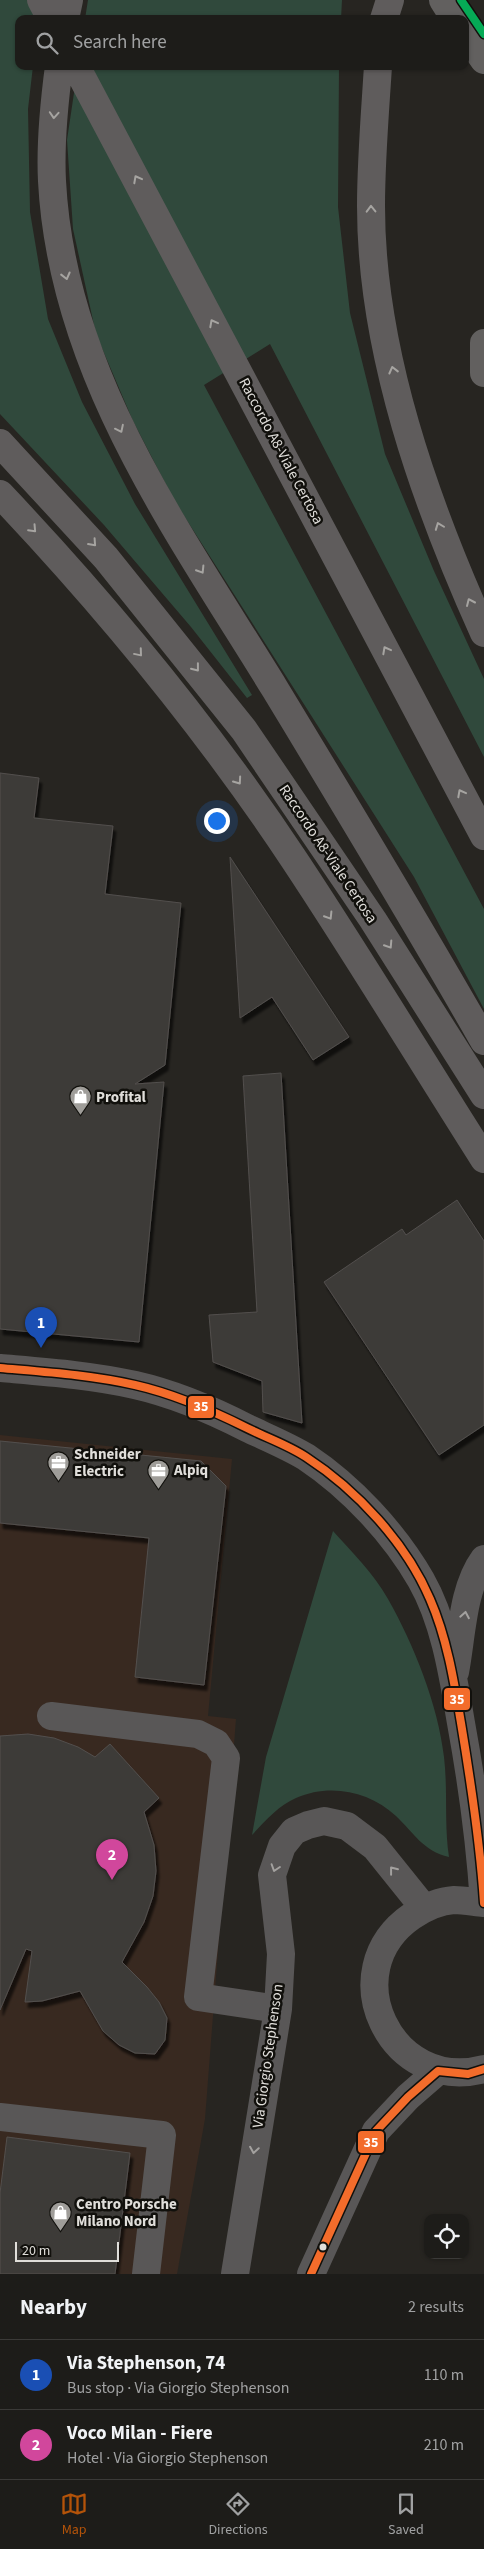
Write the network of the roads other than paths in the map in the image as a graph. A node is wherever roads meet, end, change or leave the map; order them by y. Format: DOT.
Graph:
graph roads {
  1 [pos="41,0"];
  2 [pos="69,0"];
  3 [pos="374,0"];
  4 [pos="390,0"];
  5 [pos="443,0"];
  6 [pos="49,15"];
  7 [pos="66,15"];
  8 [pos="376,15"];
  9 [pos="385,15"];
  10 [pos="453,15"];
  11 [pos="469,39"];
  12 [pos="484,60"];
  13 [pos="58,70"];
  14 [pos="78,70"];
  15 [pos="378,70"];
  16 [pos="484,343"];
  17 [pos="484,372"];
  18 [pos="0,443"];
  19 [pos="0,494"];
  20 [pos="484,633"];
  21 [pos="484,836"];
  22 [pos="484,1041"];
  23 [pos="484,1095"];
  24 [pos="484,1159"];
  25 [pos="0,1368"];
  26 [pos="484,1559"];
  27 [pos="454,1680"];
  28 [pos="51,1716"];
  29 [pos="484,1903"];
  30 [pos="424,1908"];
  31 [pos="278,2009"];
  32 [pos="484,2070"];
  33 [pos="438,2071"];
  34 [pos="0,2117"];
  35 [pos="146,2274"];
  36 [pos="235,2274"];
  37 [pos="311,2274"];
  1 -- 6 [label="highway"];
  2 -- 7 [label="highway"];
  3 -- 8 [label="highway"];
  4 -- 9 [label="highway"];
  5 -- 10 [label="main road"];
  11 -- 12 [label="main road"];
  13 -- 22 [label="highway, one-way"];
  21 -- 14 [label="highway, Raccordo A8-Viale Certosa, one-way"];
  20 -- 15 [label="highway, one-way"];
  16 -- 17 [label="main road"];
  18 -- 23 [label="highway, Raccordo A8-Viale Certosa, one-way"];
  19 -- 24 [label="highway, one-way"];
  25 -- 27 [label="street"];
  27 -- 26 [label="street, one-way"];
  27 -- 29 [label="street"];
  28 -- 31 [label="street"];
  29 -- 30 [label="street"];
  30 -- 31 [label="street, Via Giorgio Stephenson, one-way"];
  30 -- 33 [label="street"];
  31 -- 36 [label="street, Via Giorgio Stephenson, one-way"];
  32 -- 33 [label="street"];
  33 -- 37 [label="street"];
  34 -- 35 [label="street"];
}
